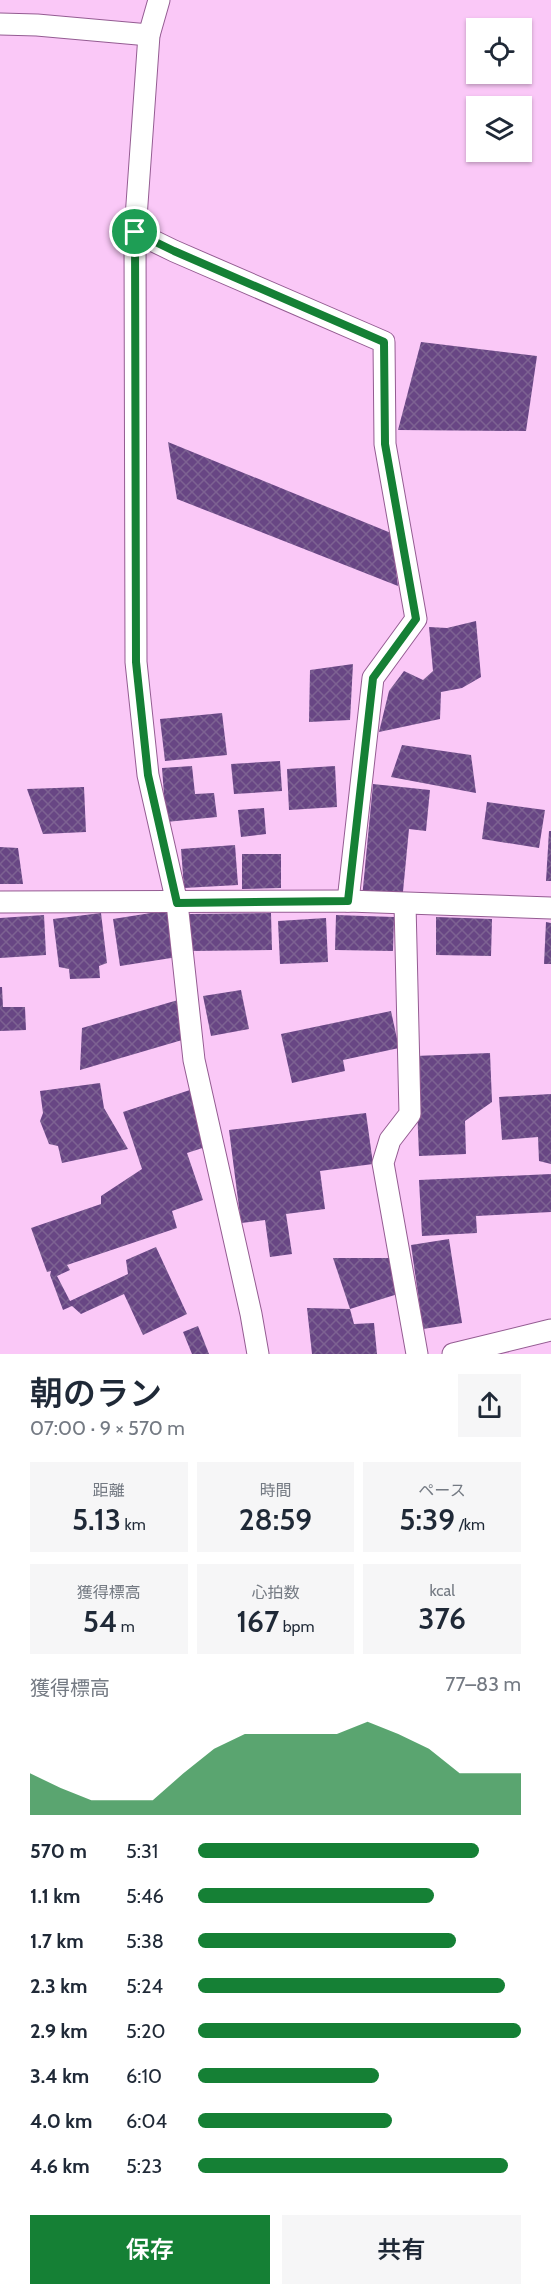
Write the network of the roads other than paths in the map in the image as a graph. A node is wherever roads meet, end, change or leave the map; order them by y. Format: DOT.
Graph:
graph roads {
  1 [pos="159,0"];
  2 [pos="0,24"];
  3 [pos="149,35"];
  4 [pos="135,232"];
  5 [pos="348,901"];
  6 [pos="0,902"];
  7 [pos="177,903"];
  8 [pos="405,904"];
  9 [pos="551,908"];
  10 [pos="551,1330"];
  11 [pos="258,1354"];
  12 [pos="417,1354"];
  13 [pos="453,1354"];
  1 -- 3 [label="street"];
  2 -- 3 [label="street"];
  3 -- 4 [label="street"];
  4 -- 5 [label="street"];
  4 -- 7 [label="street"];
  5 -- 7 [label="street"];
  5 -- 8 [label="street"];
  6 -- 7 [label="street"];
  7 -- 11 [label="street"];
  8 -- 9 [label="street"];
  8 -- 12 [label="street"];
  10 -- 13 [label="street"];
}
